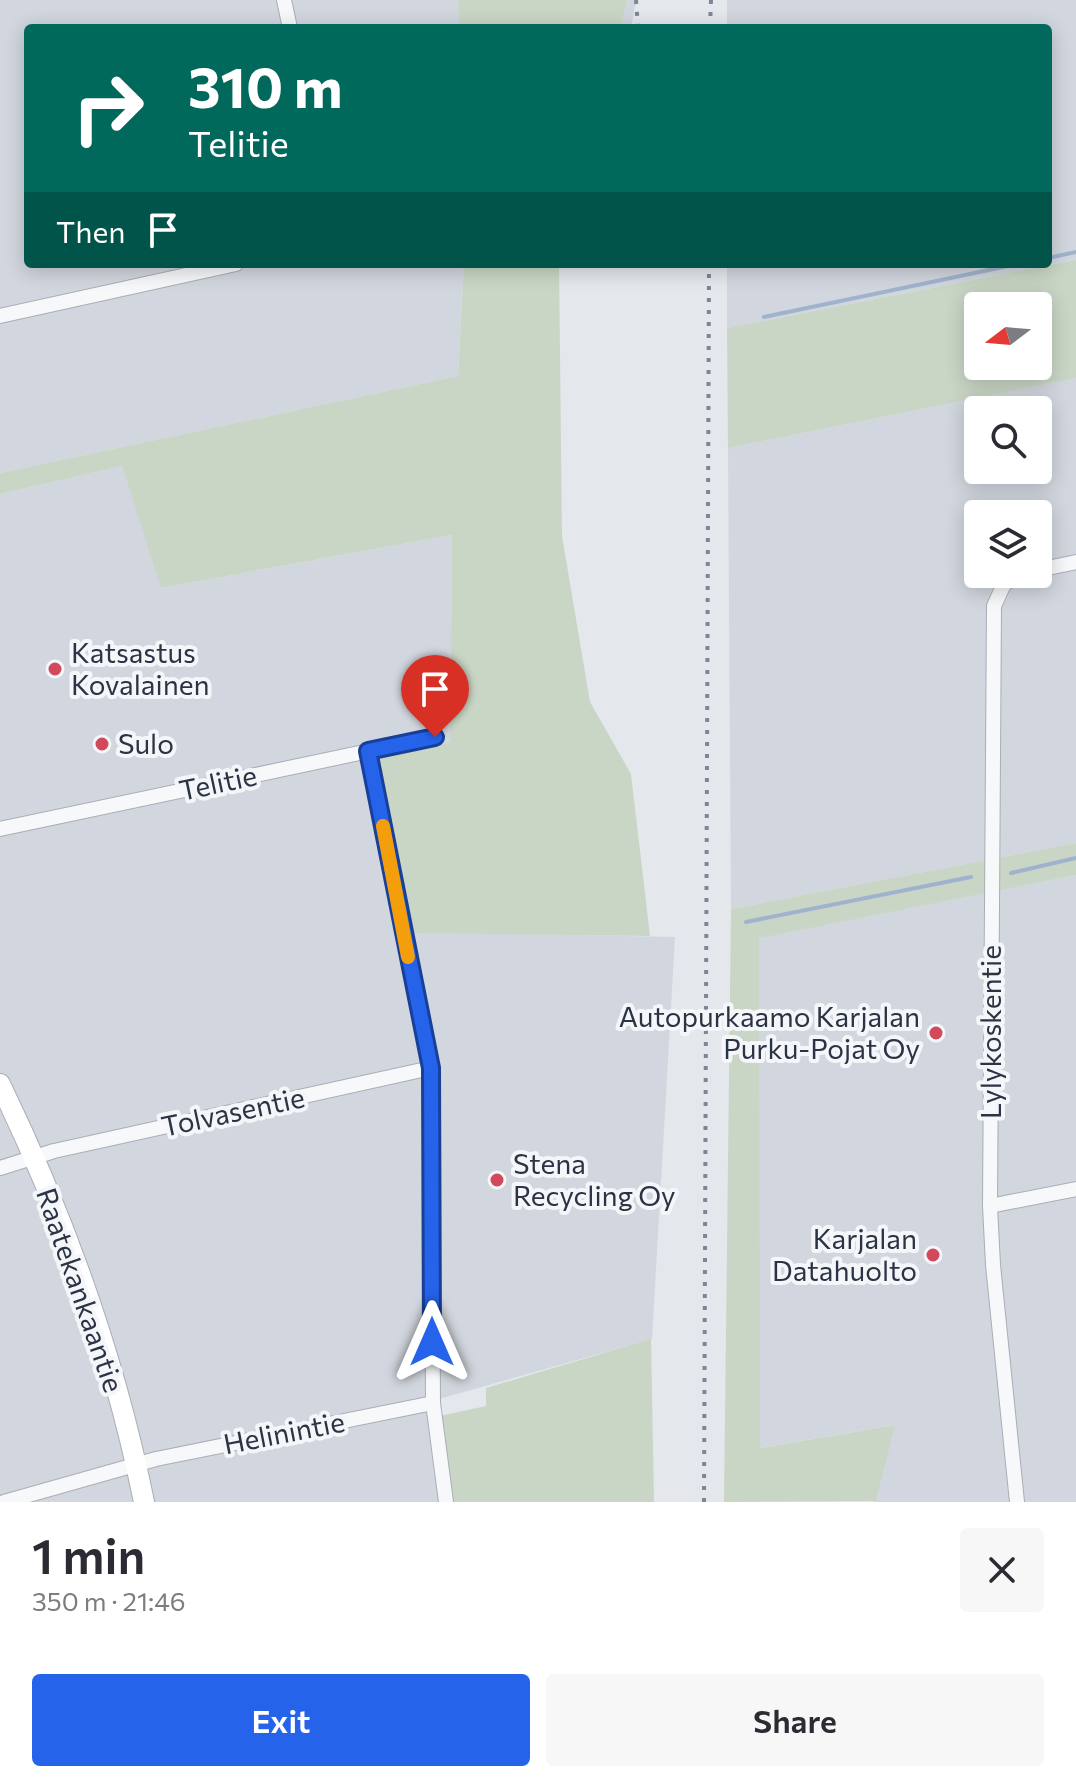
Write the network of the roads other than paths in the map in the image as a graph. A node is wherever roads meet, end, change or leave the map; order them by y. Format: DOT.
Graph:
graph roads {
  1 [pos="284,0"];
  2 [pos="289,24"];
  3 [pos="218,268"];
  4 [pos="0,316"];
  5 [pos="1076,562"];
  6 [pos="1052,567"];
  7 [pos="1002,588"];
  8 [pos="435,737"];
  9 [pos="368,751"];
  10 [pos="0,829"];
  11 [pos="431,1068"];
  12 [pos="0,1084"];
  13 [pos="35,1158"];
  14 [pos="0,1168"];
  15 [pos="1076,1189"];
  16 [pos="990,1206"];
  17 [pos="433,1403"];
  18 [pos="136,1464"];
  19 [pos="4,1502"];
  20 [pos="144,1502"];
  21 [pos="446,1502"];
  22 [pos="1017,1502"];
  1 -- 2 [label="street"];
  3 -- 4 [label="street"];
  5 -- 6 [label="street"];
  7 -- 16 [label="street, Lylykoskentie"];
  8 -- 9 [label="street, Telitie"];
  9 -- 10 [label="street, Telitie"];
  9 -- 11 [label="street"];
  11 -- 13 [label="street, Tolvasentie"];
  11 -- 17 [label="street"];
  12 -- 13 [label="main road, Raatekankaantie"];
  13 -- 14 [label="street, Tolvasentie"];
  13 -- 18 [label="main road, Raatekankaantie"];
  15 -- 16 [label="street"];
  16 -- 22 [label="street, Lylykoskentie"];
  17 -- 18 [label="street, Helinintie"];
  17 -- 21 [label="street"];
  18 -- 19 [label="street, Helinintie"];
  18 -- 20 [label="main road, Raatekankaantie"];
}
